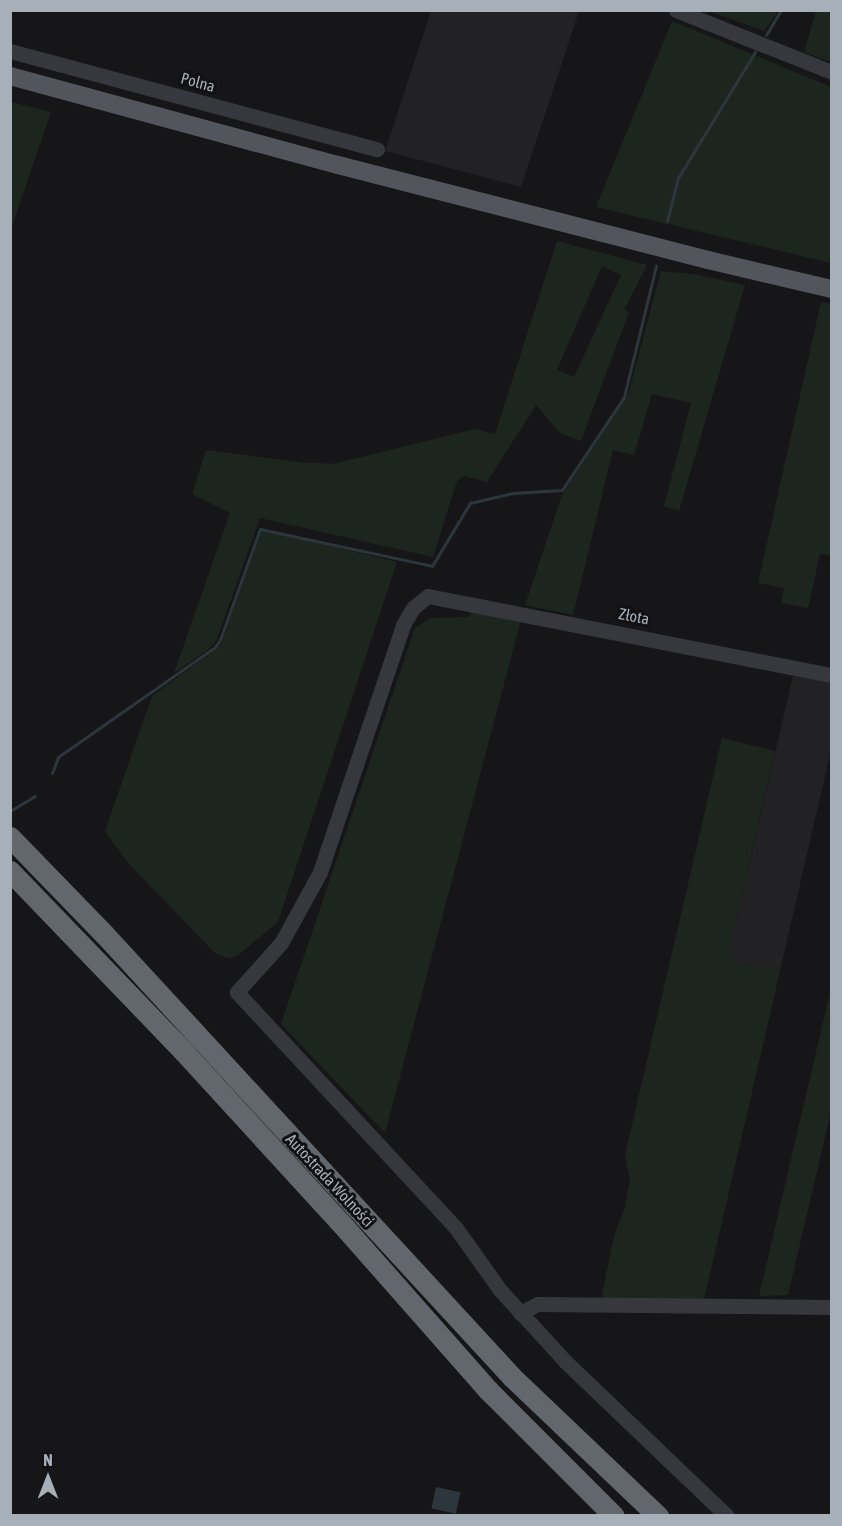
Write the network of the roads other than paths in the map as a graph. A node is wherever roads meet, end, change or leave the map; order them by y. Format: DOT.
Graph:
graph roads {
  1 [pos="676,10"];
  2 [pos="10,51"];
  3 [pos="831,72"];
  4 [pos="10,76"];
  5 [pos="377,149"];
  6 [pos="668,249"];
  7 [pos="831,281"];
  8 [pos="831,289"];
  9 [pos="831,675"];
  10 [pos="10,837"];
  11 [pos="10,871"];
  12 [pos="831,1307"];
  13 [pos="520,1313"];
  14 [pos="614,1515"];
  15 [pos="658,1515"];
  16 [pos="727,1515"];
  1 -- 3 [label="street"];
  2 -- 5 [label="street, Polna"];
  4 -- 6 [label="main road"];
  6 -- 7 [label="main road"];
  6 -- 8 [label="main road"];
  9 -- 13 [label="street, Złota"];
  10 -- 15 [label="highway, Autostrada Wolności"];
  11 -- 14 [label="highway, Autostrada Wolności"];
  12 -- 13 [label="street"];
  13 -- 16 [label="street"];
}
